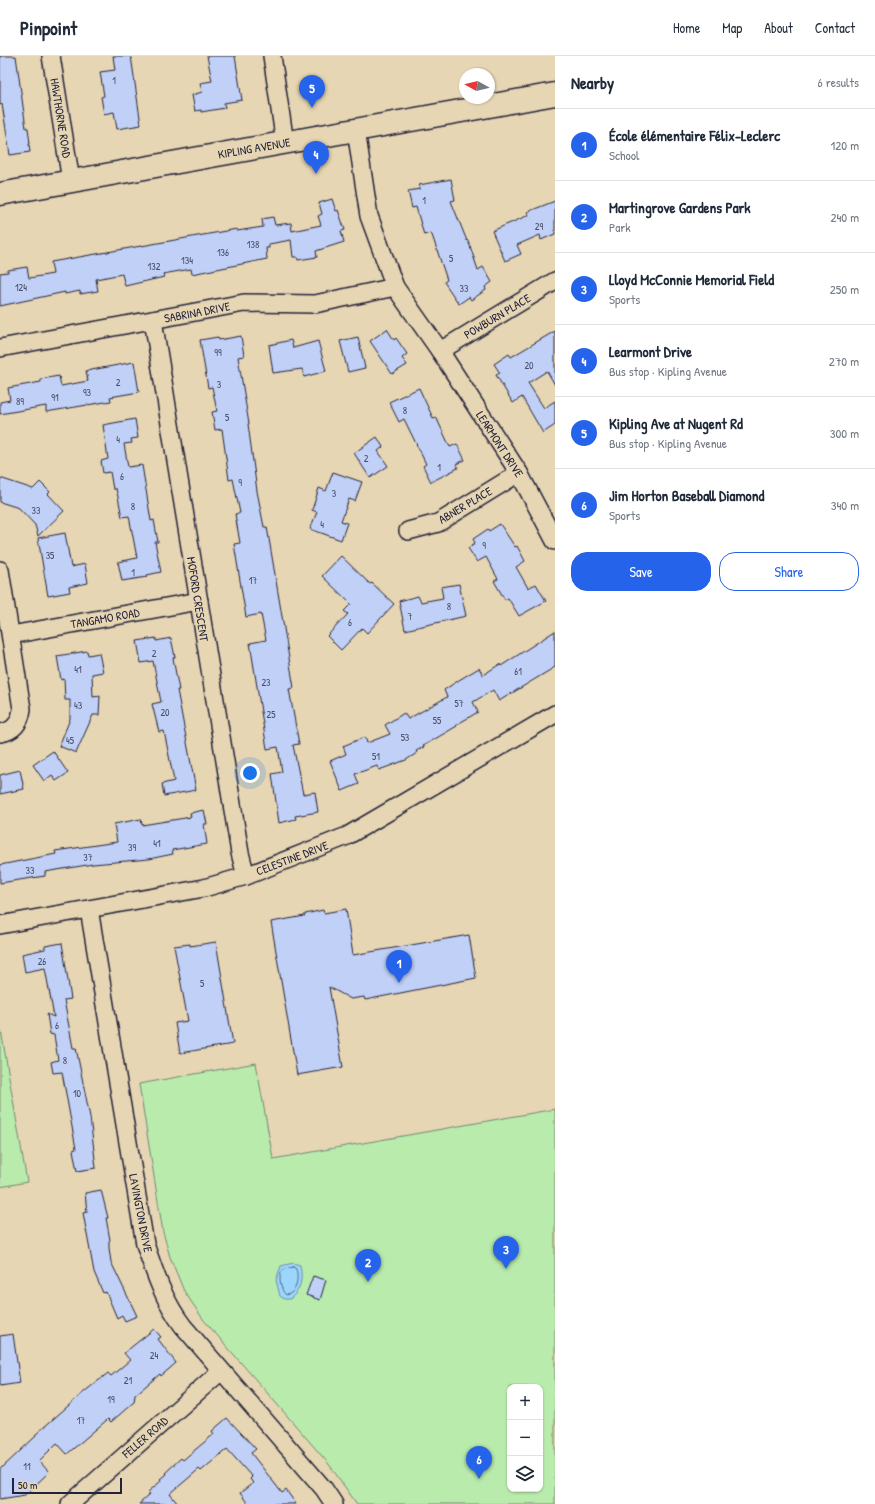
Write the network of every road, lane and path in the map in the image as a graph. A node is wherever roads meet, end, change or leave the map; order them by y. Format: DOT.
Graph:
graph roads {
  1 [pos="50,56"];
  2 [pos="272,56"];
  3 [pos="555,94"];
  4 [pos="356,130"];
  5 [pos="285,143"];
  6 [pos="71,181"];
  7 [pos="0,194"];
  8 [pos="555,281"];
  9 [pos="395,287"];
  10 [pos="153,320"];
  11 [pos="0,348"];
  12 [pos="440,351"];
  13 [pos="519,473"];
  14 [pos="408,531"];
  15 [pos="555,541"];
  16 [pos="0,570"];
  17 [pos="199,601"];
  18 [pos="11,635"];
  19 [pos="555,714"];
  20 [pos="0,733"];
  21 [pos="246,876"];
  22 [pos="89,909"];
  23 [pos="0,925"];
  24 [pos="221,1371"];
  25 [pos="70,1504"];
  26 [pos="334,1504"];
  1 -- 6 [label="street, HAWTHORNE ROAD"];
  2 -- 5 [label="street"];
  3 -- 4 [label="main road, KIPLING AVENUE"];
  4 -- 5 [label="main road, KIPLING AVENUE"];
  4 -- 9 [label="street, LEARMONT DRIVE"];
  5 -- 6 [label="main road, KIPLING AVENUE"];
  6 -- 7 [label="main road, KIPLING AVENUE"];
  8 -- 12 [label="street, POWBURN PLACE"];
  9 -- 10 [label="street, SABRINA DRIVE"];
  9 -- 12 [label="street, LEARMONT DRIVE"];
  10 -- 11 [label="street, SABRINA DRIVE"];
  10 -- 17 [label="street, MOFORD CRESCENT"];
  12 -- 13 [label="street, LEARMONT DRIVE"];
  13 -- 14 [label="street, ABNER PLACE"];
  13 -- 15 [label="street, LEARMONT DRIVE"];
  16 -- 18 [label="street"];
  17 -- 18 [label="street, TANGAMO ROAD"];
  17 -- 21 [label="street, MOFORD CRESCENT"];
  18 -- 20 [label="street"];
  19 -- 21 [label="street, CELESTINE DRIVE"];
  21 -- 22 [label="street, CELESTINE DRIVE"];
  22 -- 23 [label="street, CELESTINE DRIVE"];
  22 -- 24 [label="street, LAVINGTON DRIVE"];
  24 -- 25 [label="street, FELLER ROAD"];
  24 -- 26 [label="street, LAVINGTON DRIVE"];
}
